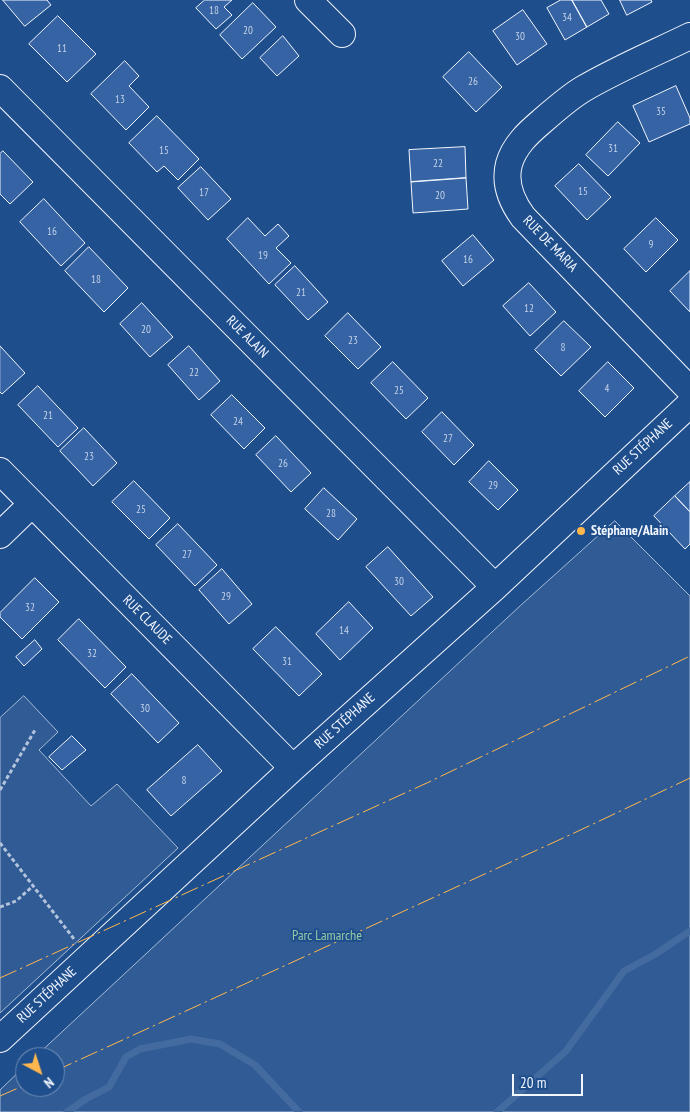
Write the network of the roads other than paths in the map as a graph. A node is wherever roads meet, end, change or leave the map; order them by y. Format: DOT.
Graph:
graph roads {
  1 [pos="308,0"];
  2 [pos="342,34"];
  3 [pos="690,36"];
  4 [pos="0,88"];
  5 [pos="690,390"];
  6 [pos="690,404"];
  7 [pos="0,471"];
  8 [pos="32,504"];
  9 [pos="0,534"];
  10 [pos="494,586"];
  11 [pos="293,768"];
  12 [pos="0,1039"];
  1 -- 2 [label="street"];
  3 -- 5 [label="street, RUE DE MARIA"];
  4 -- 10 [label="street, RUE ALAIN"];
  6 -- 10 [label="street, RUE STÉPHANE"];
  7 -- 8 [label="street, RUE CLAUDE"];
  8 -- 9 [label="street"];
  8 -- 11 [label="street, RUE CLAUDE"];
  10 -- 11 [label="street, RUE STÉPHANE"];
  11 -- 12 [label="street, RUE STÉPHANE"];
}
